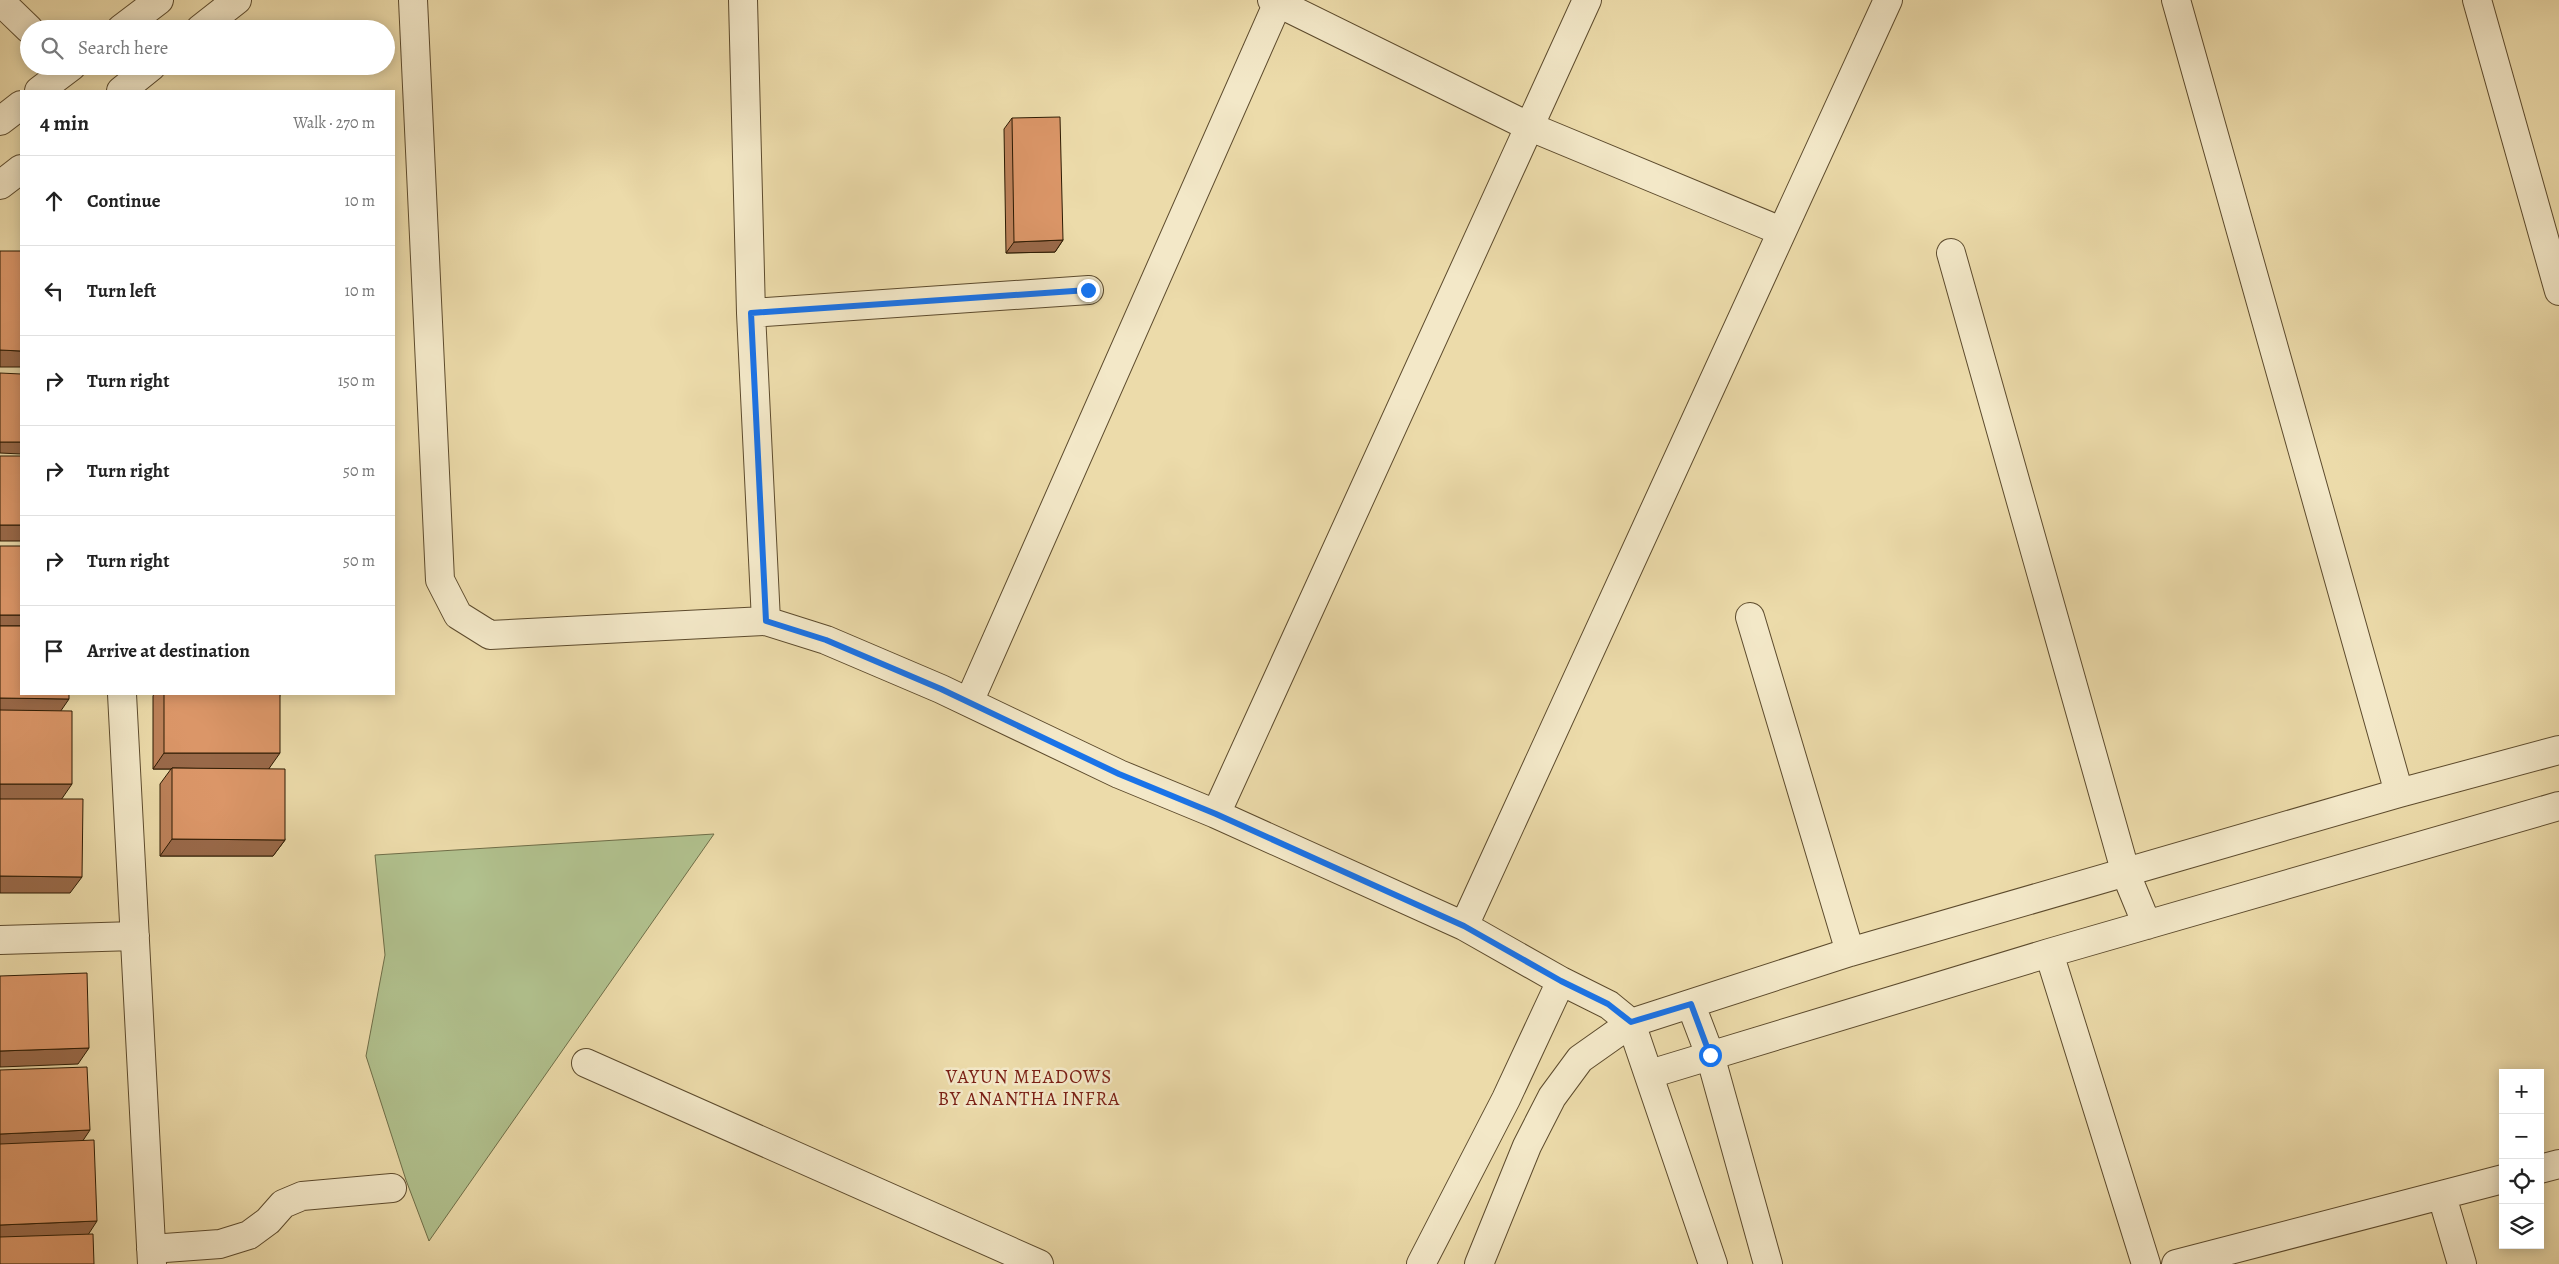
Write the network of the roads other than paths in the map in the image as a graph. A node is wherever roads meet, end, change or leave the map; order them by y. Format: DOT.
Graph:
graph roads {
  1 [pos="159,0"];
  2 [pos="237,0"];
  3 [pos="413,0"];
  4 [pos="744,0"];
  5 [pos="1587,0"];
  6 [pos="1888,0"];
  7 [pos="2176,0"];
  8 [pos="2477,0"];
  9 [pos="0,1"];
  10 [pos="1277,1"];
  11 [pos="20,20"];
  12 [pos="133,20"];
  13 [pos="211,20"];
  14 [pos="67,75"];
  15 [pos="141,75"];
  16 [pos="41,90"];
  17 [pos="122,90"];
  18 [pos="20,106"];
  19 [pos="0,121"];
  20 [pos="1528,126"];
  21 [pos="20,170"];
  22 [pos="0,185"];
  23 [pos="1780,232"];
  24 [pos="1950,253"];
  25 [pos="1088,290"];
  26 [pos="2559,291"];
  27 [pos="751,313"];
  28 [pos="1750,617"];
  29 [pos="766,621"];
  30 [pos="122,695"];
  31 [pos="969,702"];
  32 [pos="2559,750"];
  33 [pos="2399,793"];
  34 [pos="2559,806"];
  35 [pos="1216,814"];
  36 [pos="2126,874"];
  37 [pos="2147,925"];
  38 [pos="1464,926"];
  39 [pos="135,936"];
  40 [pos="0,940"];
  41 [pos="1850,952"];
  42 [pos="2049,953"];
  43 [pos="1561,981"];
  44 [pos="1691,1004"];
  45 [pos="1631,1022"];
  46 [pos="1710,1055"];
  47 [pos="586,1063"];
  48 [pos="1650,1074"];
  49 [pos="2559,1164"];
  50 [pos="2544,1168"];
  51 [pos="2499,1180"];
  52 [pos="392,1188"];
  53 [pos="2442,1196"];
  54 [pos="152,1256"];
  55 [pos="1039,1264"];
  56 [pos="1421,1264"];
  57 [pos="1479,1264"];
  58 [pos="1714,1264"];
  59 [pos="1768,1264"];
  60 [pos="2146,1264"];
  61 [pos="2176,1264"];
  62 [pos="2462,1264"];
  1 -- 12 [label="street"];
  2 -- 13 [label="street"];
  3 -- 29 [label="street"];
  4 -- 27 [label="street"];
  5 -- 20 [label="street"];
  6 -- 23 [label="street"];
  7 -- 33 [label="street"];
  8 -- 26 [label="street"];
  9 -- 11 [label="street"];
  10 -- 20 [label="street"];
  10 -- 31 [label="street"];
  14 -- 16 [label="street"];
  15 -- 17 [label="street"];
  18 -- 19 [label="street"];
  20 -- 23 [label="street"];
  20 -- 35 [label="street"];
  21 -- 22 [label="street"];
  23 -- 38 [label="street"];
  24 -- 36 [label="street"];
  25 -- 27 [label="street"];
  27 -- 29 [label="street"];
  28 -- 41 [label="street"];
  29 -- 31 [label="street"];
  30 -- 39 [label="street"];
  31 -- 35 [label="street"];
  32 -- 33 [label="street"];
  33 -- 36 [label="street"];
  34 -- 37 [label="street"];
  35 -- 38 [label="street"];
  36 -- 37 [label="street"];
  36 -- 41 [label="street"];
  37 -- 42 [label="street"];
  38 -- 43 [label="street"];
  39 -- 40 [label="street"];
  39 -- 54 [label="street"];
  41 -- 44 [label="street"];
  42 -- 46 [label="street"];
  42 -- 60 [label="street"];
  43 -- 45 [label="street"];
  43 -- 56 [label="street"];
  44 -- 45 [label="street"];
  44 -- 46 [label="street"];
  45 -- 48 [label="street"];
  45 -- 57 [label="street"];
  46 -- 48 [label="street"];
  46 -- 59 [label="street"];
  47 -- 55 [label="street"];
  48 -- 58 [label="street"];
  49 -- 50 [label="street"];
  51 -- 53 [label="street"];
  52 -- 54 [label="street"];
  53 -- 61 [label="street"];
  53 -- 62 [label="street"];
}
